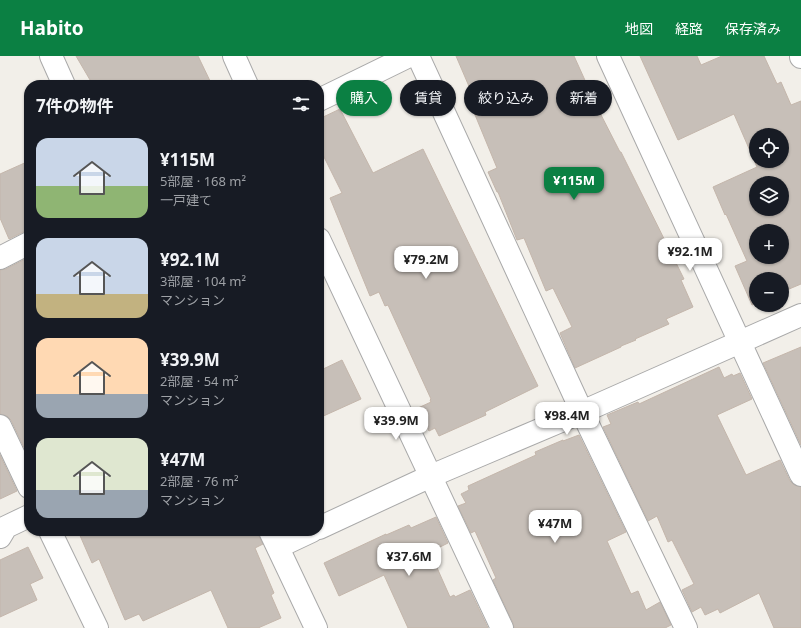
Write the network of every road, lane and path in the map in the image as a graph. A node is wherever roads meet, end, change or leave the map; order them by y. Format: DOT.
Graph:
graph roads {
  1 [pos="51,56"];
  2 [pos="234,56"];
  3 [pos="409,56"];
  4 [pos="418,56"];
  5 [pos="608,56"];
  6 [pos="62,80"];
  7 [pos="245,80"];
  8 [pos="324,98"];
  9 [pos="24,246"];
  10 [pos="324,250"];
  11 [pos="0,258"];
  12 [pos="801,315"];
  13 [pos="740,341"];
  14 [pos="582,412"];
  15 [pos="0,426"];
  16 [pos="801,475"];
  17 [pos="24,476"];
  18 [pos="431,476"];
  19 [pos="24,518"];
  20 [pos="324,526"];
  21 [pos="52,536"];
  22 [pos="288,536"];
  23 [pos="0,537"];
  24 [pos="274,539"];
  25 [pos="97,628"];
  26 [pos="316,628"];
  27 [pos="502,628"];
  28 [pos="686,628"];
  1 -- 6 [label="street"];
  2 -- 7 [label="street"];
  3 -- 8 [label="street"];
  4 -- 14 [label="street"];
  5 -- 13 [label="street"];
  9 -- 11 [label="street"];
  10 -- 18 [label="street"];
  12 -- 13 [label="street"];
  13 -- 14 [label="street"];
  13 -- 16 [label="street"];
  14 -- 18 [label="street"];
  14 -- 28 [label="street"];
  15 -- 17 [label="street"];
  18 -- 20 [label="street"];
  18 -- 27 [label="street"];
  19 -- 23 [label="street"];
  21 -- 25 [label="street"];
  22 -- 24 [label="street"];
  24 -- 26 [label="street"];
}
